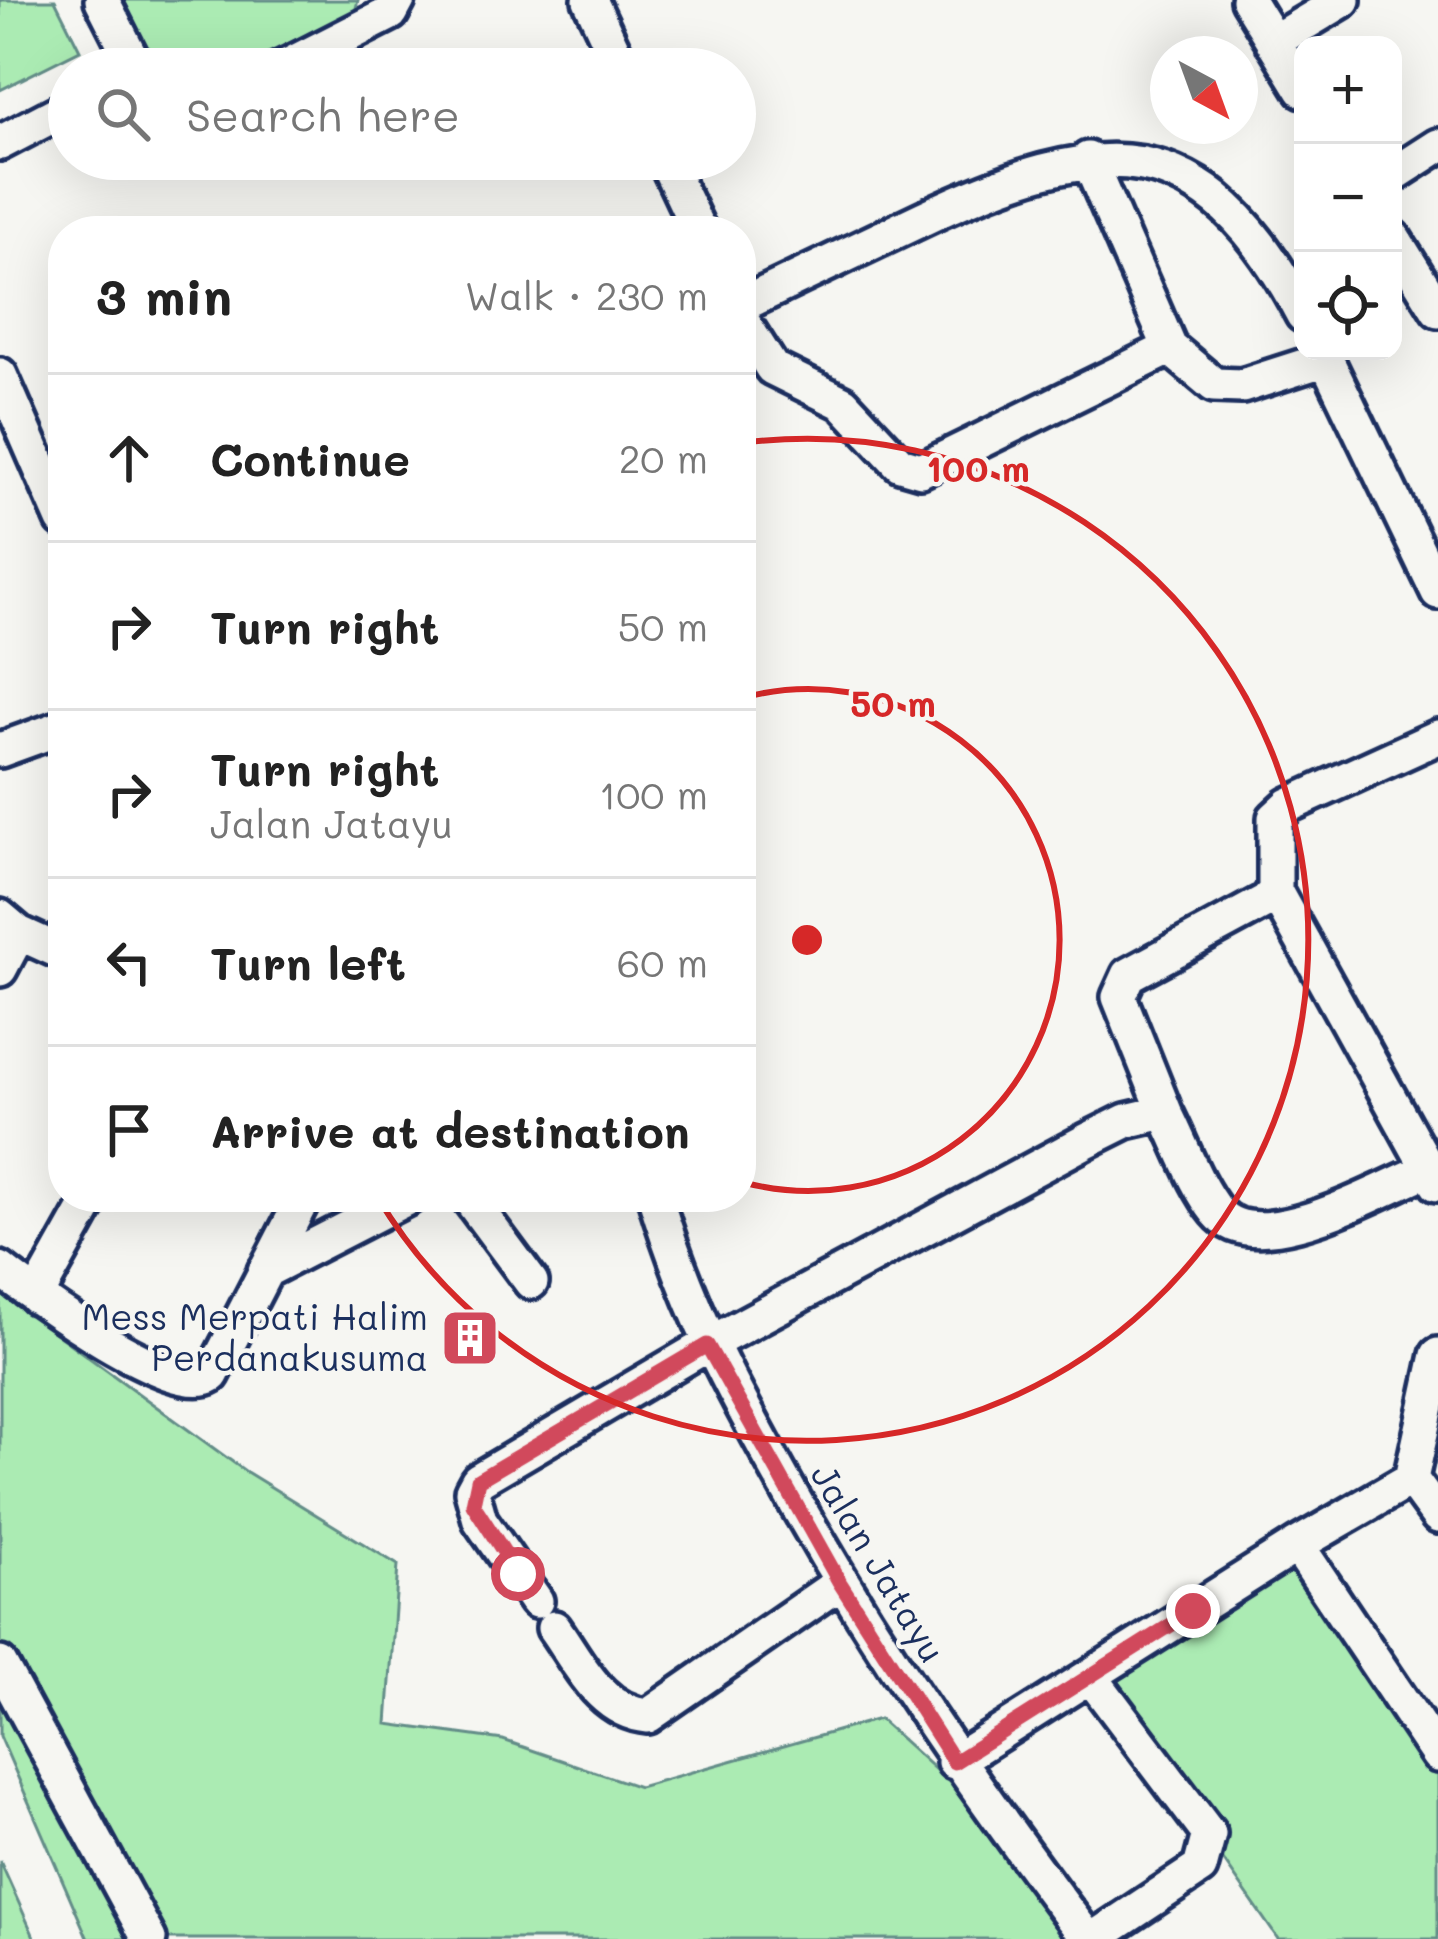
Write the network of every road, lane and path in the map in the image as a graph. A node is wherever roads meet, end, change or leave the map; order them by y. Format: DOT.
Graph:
graph roads {
  1 [pos="102,0"];
  2 [pos="398,0"];
  3 [pos="590,0"];
  4 [pos="1248,0"];
  5 [pos="1343,0"];
  6 [pos="1274,42"];
  7 [pos="126,48"];
  8 [pos="322,48"];
  9 [pos="612,48"];
  10 [pos="1294,76"];
  11 [pos="48,118"];
  12 [pos="0,143"];
  13 [pos="1438,146"];
  14 [pos="1088,158"];
  15 [pos="1402,169"];
  16 [pos="675,180"];
  17 [pos="692,216"];
  18 [pos="1402,252"];
  19 [pos="756,298"];
  20 [pos="1294,301"];
  21 [pos="1438,310"];
  22 [pos="756,343"];
  23 [pos="1170,348"];
  24 [pos="1310,360"];
  25 [pos="1326,360"];
  26 [pos="0,375"];
  27 [pos="27,442"];
  28 [pos="48,449"];
  29 [pos="48,488"];
  30 [pos="1438,592"];
  31 [pos="48,732"];
  32 [pos="1438,737"];
  33 [pos="0,750"];
  34 [pos="1275,891"];
  35 [pos="9,925"];
  36 [pos="48,944"];
  37 [pos="0,969"];
  38 [pos="1165,1112"];
  39 [pos="1432,1178"];
  40 [pos="84,1212"];
  41 [pos="296,1212"];
  42 [pos="380,1212"];
  43 [pos="479,1212"];
  44 [pos="660,1212"];
  45 [pos="0,1269"];
  46 [pos="265,1271"];
  47 [pos="531,1282"];
  48 [pos="36,1298"];
  49 [pos="707,1345"];
  50 [pos="1438,1355"];
  51 [pos="1411,1479"];
  52 [pos="1438,1516"];
  53 [pos="1297,1545"];
  54 [pos="840,1583"];
  55 [pos="0,1664"];
  56 [pos="1090,1676"];
  57 [pos="1438,1755"];
  58 [pos="954,1762"];
  59 [pos="149,1939"];
  60 [pos="1090,1939"];
  1 -- 7 [label="lane"];
  2 -- 8 [label="lane"];
  3 -- 9 [label="lane"];
  4 -- 6 [label="lane"];
  5 -- 6 [label="lane"];
  6 -- 10 [label="lane"];
  11 -- 12 [label="lane"];
  13 -- 15 [label="lane"];
  14 -- 19 [label="lane"];
  14 -- 20 [label="lane"];
  14 -- 23 [label="lane"];
  16 -- 17 [label="lane"];
  18 -- 21 [label="lane"];
  22 -- 23 [label="lane"];
  23 -- 24 [label="lane"];
  25 -- 30 [label="lane"];
  26 -- 27 [label="lane"];
  27 -- 28 [label="lane"];
  27 -- 29 [label="lane"];
  31 -- 33 [label="lane"];
  32 -- 34 [label="lane"];
  34 -- 38 [label="lane"];
  34 -- 39 [label="lane"];
  35 -- 36 [label="lane"];
  35 -- 37 [label="lane"];
  38 -- 39 [label="lane"];
  38 -- 49 [label="lane"];
  40 -- 48 [label="lane"];
  41 -- 46 [label="lane"];
  42 -- 46 [label="lane"];
  43 -- 47 [label="lane"];
  44 -- 49 [label="lane, Jalan Jatayu"];
  45 -- 48 [label="lane"];
  46 -- 48 [label="lane"];
  49 -- 54 [label="lane, Jalan Jatayu"];
  49 -- 54 [label="lane"];
  50 -- 51 [label="lane"];
  51 -- 52 [label="lane"];
  51 -- 53 [label="lane"];
  53 -- 56 [label="lane"];
  53 -- 57 [label="lane"];
  54 -- 58 [label="lane, Jalan Jatayu"];
  55 -- 59 [label="lane"];
  56 -- 58 [label="lane"];
  56 -- 60 [label="lane"];
  58 -- 60 [label="lane, Jalan Jatayu"];
}
